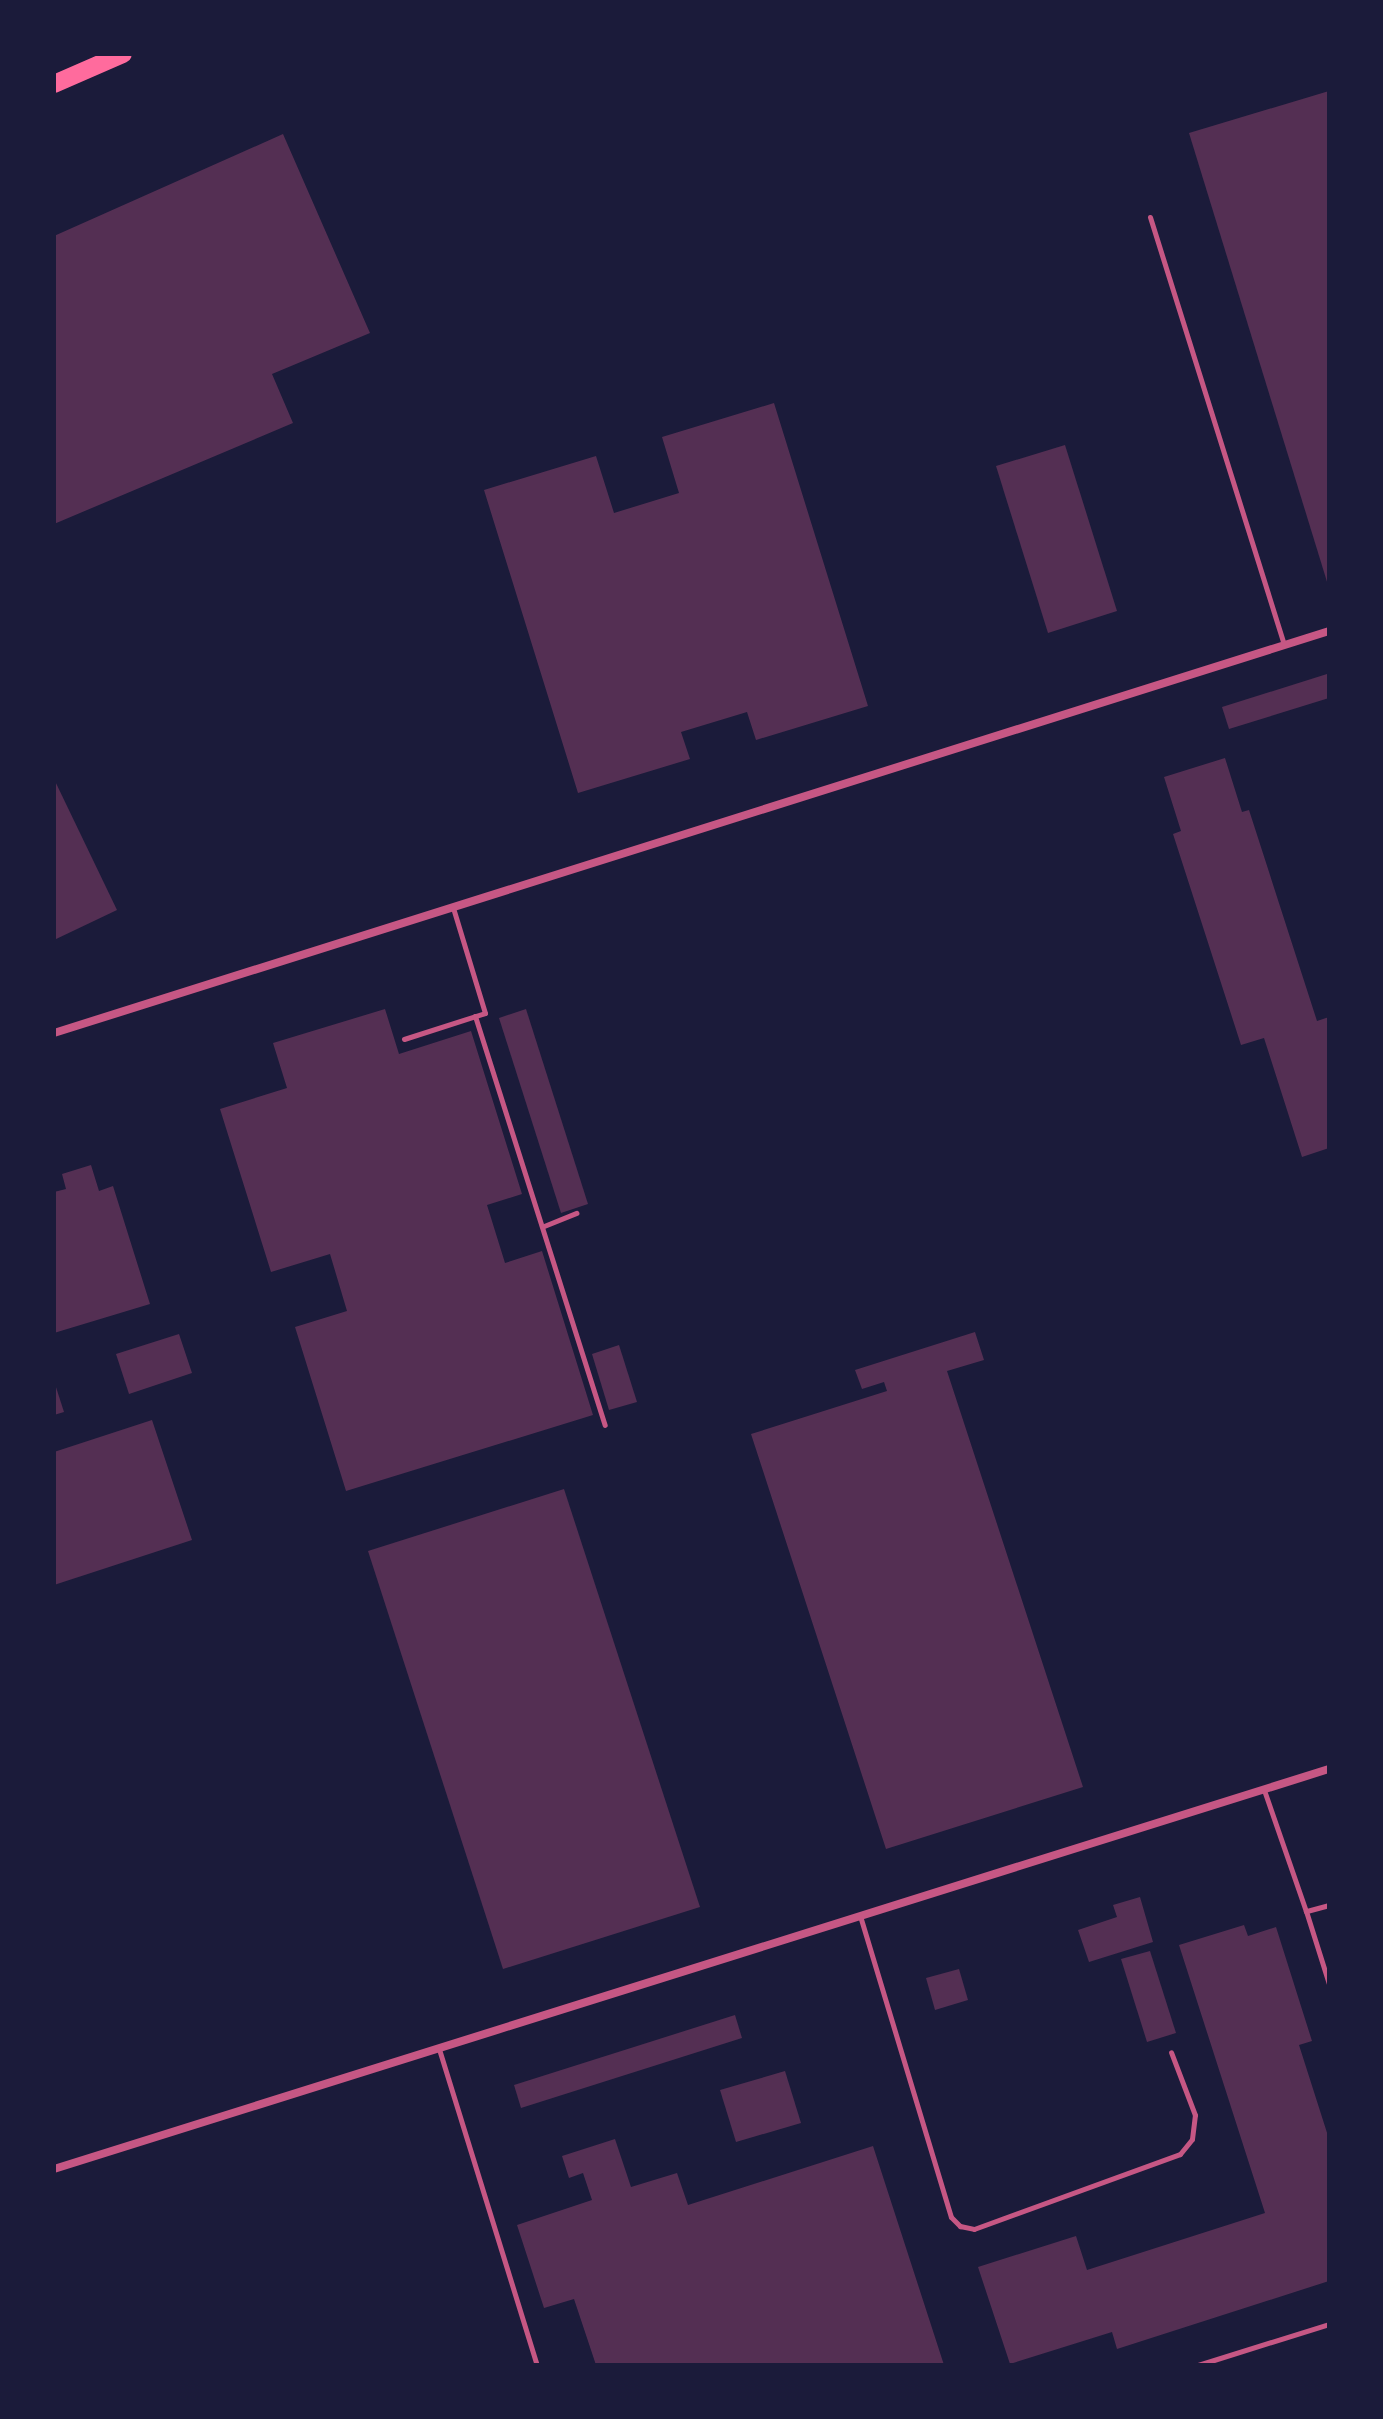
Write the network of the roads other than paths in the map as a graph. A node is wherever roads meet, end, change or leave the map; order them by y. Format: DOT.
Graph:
graph roads {
  1 [pos="123,54"];
  2 [pos="54,84"];
  3 [pos="1150,217"];
  4 [pos="1329,631"];
  5 [pos="1285,645"];
  6 [pos="453,908"];
  7 [pos="475,1016"];
  8 [pos="54,1033"];
  9 [pos="404,1039"];
  10 [pos="577,1213"];
  11 [pos="544,1226"];
  12 [pos="605,1425"];
  13 [pos="1329,1769"];
  14 [pos="1264,1790"];
  15 [pos="1329,1905"];
  16 [pos="1306,1911"];
  17 [pos="861,1919"];
  18 [pos="1329,1984"];
  19 [pos="439,2049"];
  20 [pos="1171,2052"];
  21 [pos="54,2169"];
  22 [pos="1329,2324"];
  23 [pos="537,2365"];
  24 [pos="1198,2365"];
  1 -- 2 [label="main road"];
  3 -- 5 [label="lane"];
  4 -- 5 [label="street"];
  5 -- 6 [label="street"];
  6 -- 7 [label="lane"];
  6 -- 8 [label="street"];
  7 -- 9 [label="lane"];
  7 -- 11 [label="lane"];
  10 -- 11 [label="lane"];
  11 -- 12 [label="lane"];
  13 -- 14 [label="street"];
  14 -- 16 [label="lane"];
  14 -- 17 [label="street"];
  15 -- 16 [label="lane"];
  16 -- 18 [label="lane"];
  17 -- 19 [label="street"];
  17 -- 20 [label="lane"];
  19 -- 21 [label="street"];
  19 -- 23 [label="lane"];
  22 -- 24 [label="lane"];
}
